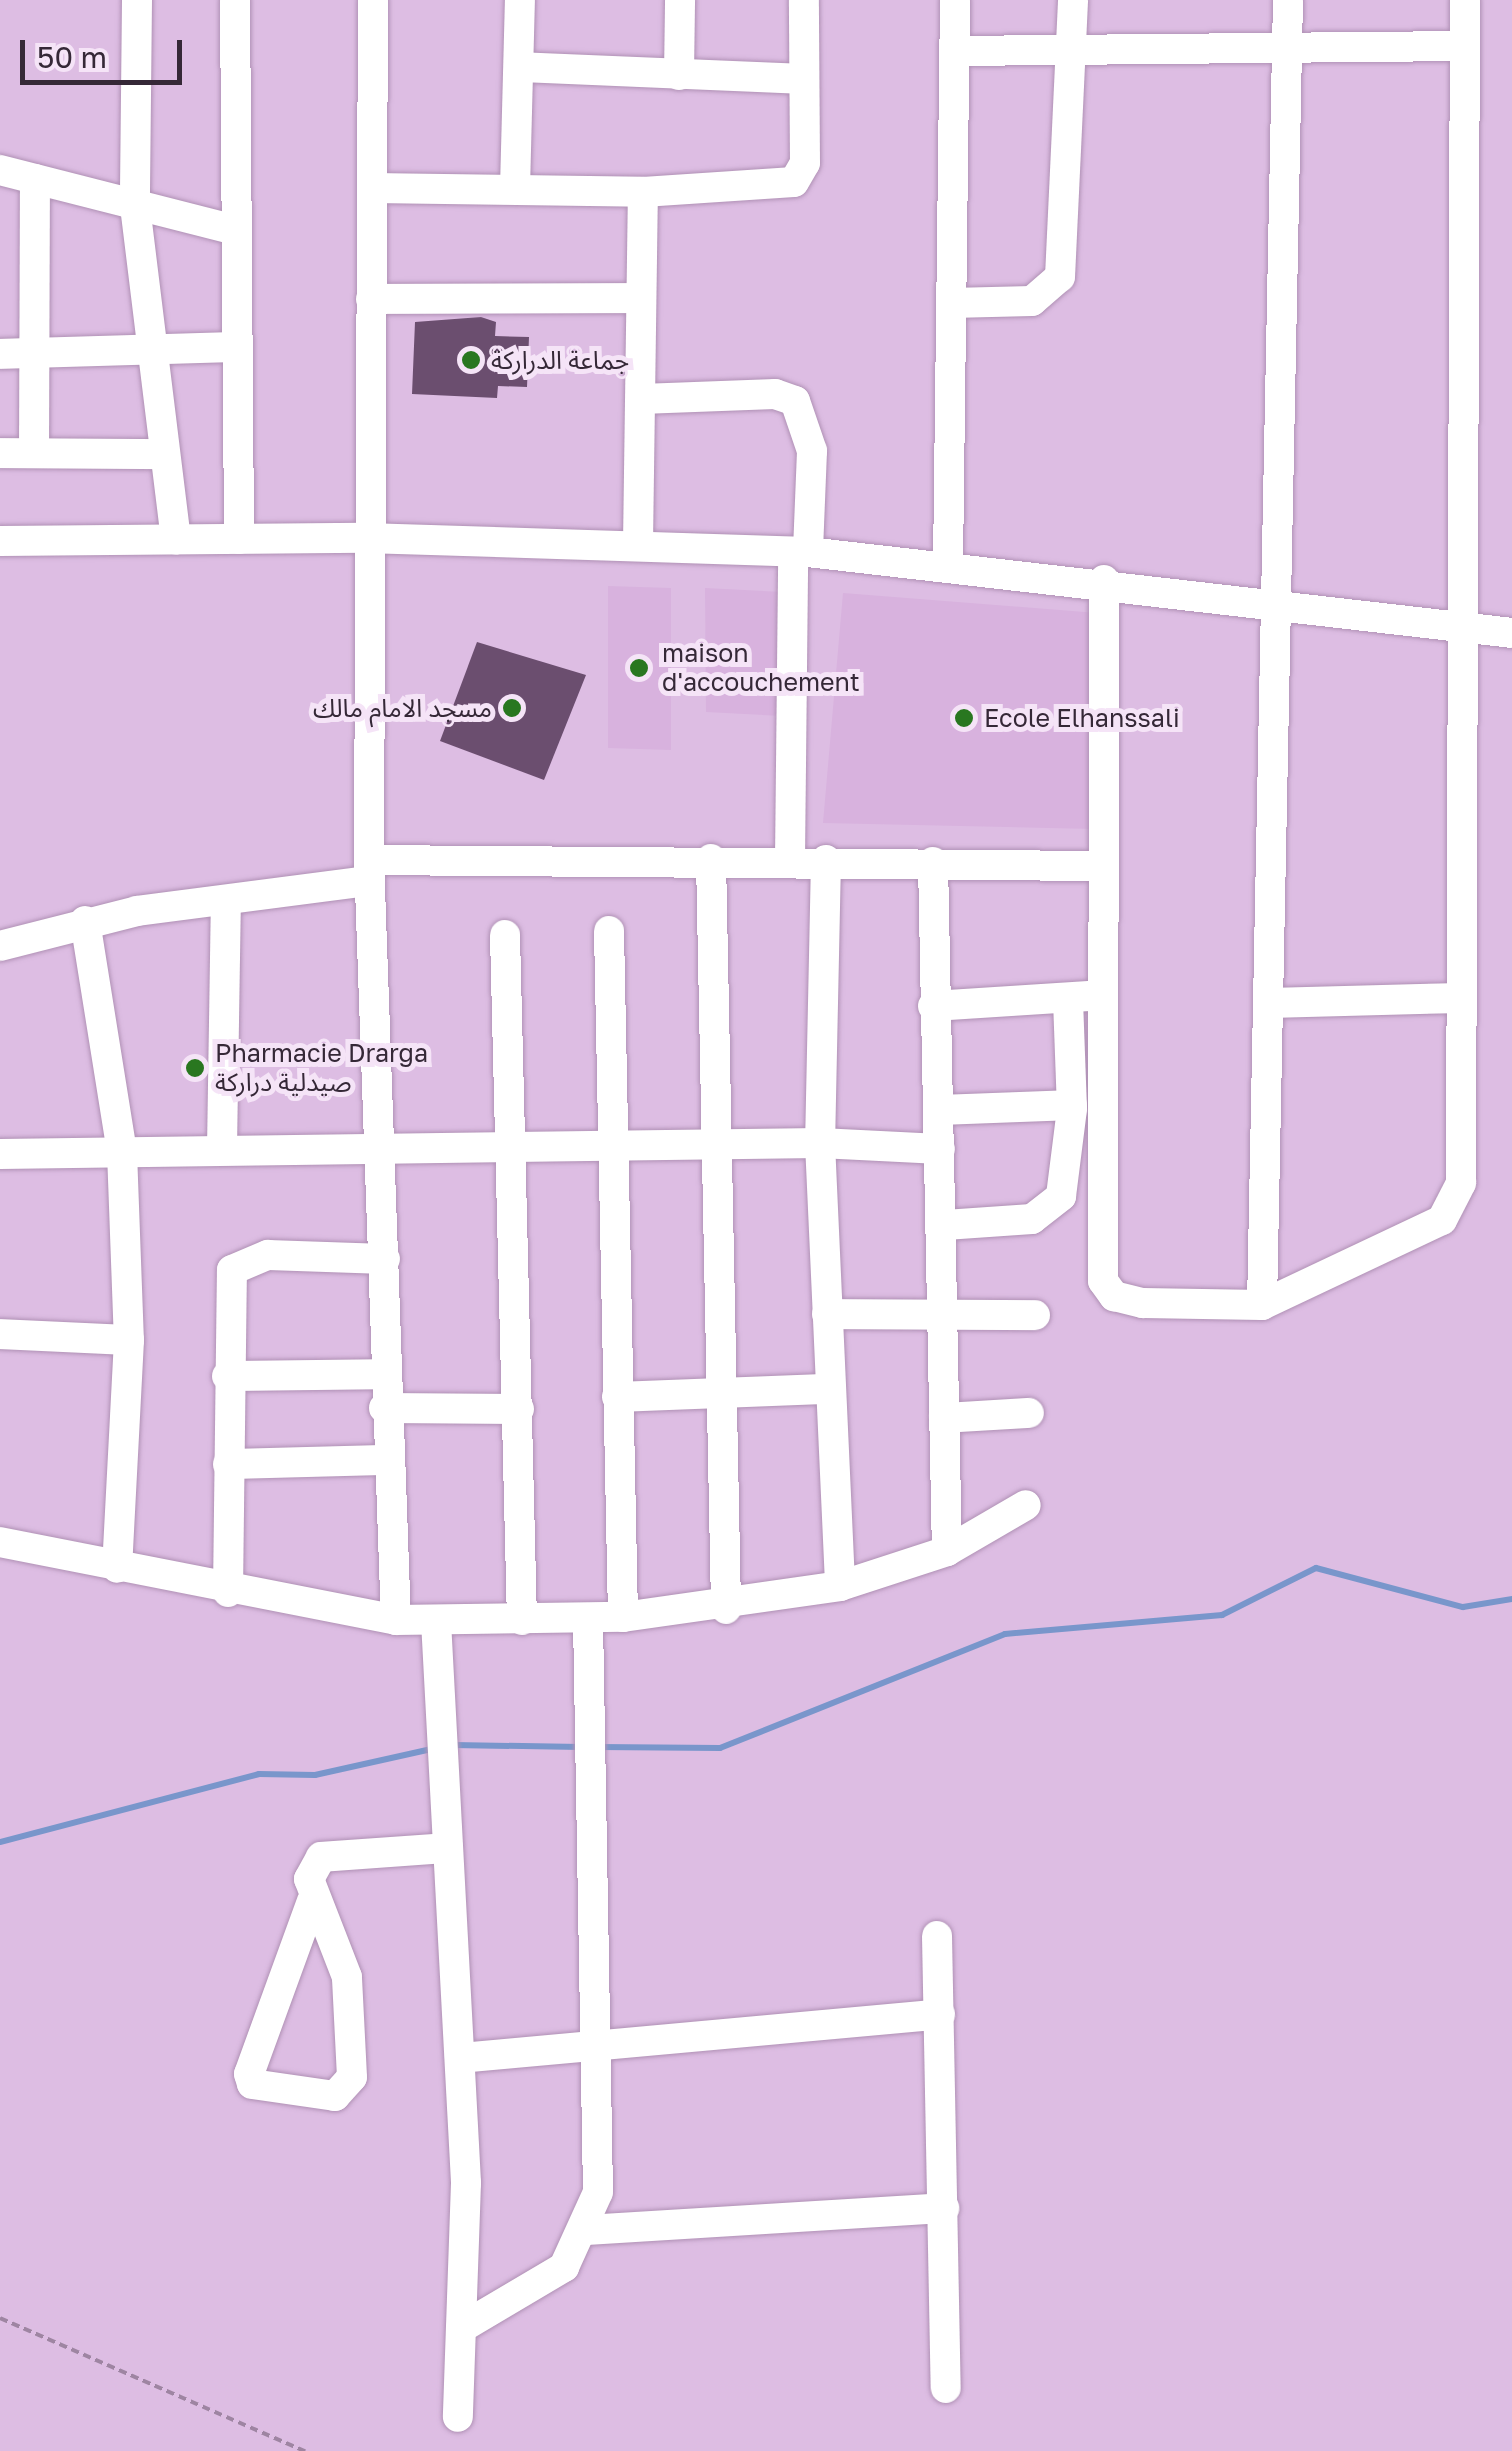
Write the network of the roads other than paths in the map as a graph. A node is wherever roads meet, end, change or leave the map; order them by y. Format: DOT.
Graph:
graph roads {
  1 [pos="136,0"];
  2 [pos="235,0"];
  3 [pos="373,0"];
  4 [pos="520,0"];
  5 [pos="680,0"];
  6 [pos="804,0"];
  7 [pos="956,0"];
  8 [pos="1073,0"];
  9 [pos="1288,0"];
  10 [pos="1465,0"];
  11 [pos="1464,46"];
  12 [pos="1071,47"];
  13 [pos="1290,47"];
  14 [pos="954,51"];
  15 [pos="519,67"];
  16 [pos="678,75"];
  17 [pos="802,78"];
  18 [pos="0,170"];
  19 [pos="35,179"];
  20 [pos="372,188"];
  21 [pos="514,188"];
  22 [pos="643,192"];
  23 [pos="135,206"];
  24 [pos="235,230"];
  25 [pos="640,298"];
  26 [pos="371,299"];
  27 [pos="952,303"];
  28 [pos="236,347"];
  29 [pos="0,354"];
  30 [pos="34,354"];
  31 [pos="148,356"];
  32 [pos="641,399"];
  33 [pos="0,453"];
  34 [pos="34,453"];
  35 [pos="163,454"];
  36 [pos="365,538"];
  37 [pos="239,539"];
  38 [pos="176,540"];
  39 [pos="0,541"];
  40 [pos="638,544"];
  41 [pos="801,552"];
  42 [pos="948,565"];
  43 [pos="1104,580"];
  44 [pos="1278,605"];
  45 [pos="1460,628"];
  46 [pos="1512,632"];
  47 [pos="711,859"];
  48 [pos="790,860"];
  49 [pos="826,860"];
  50 [pos="933,862"];
  51 [pos="1103,866"];
  52 [pos="369,871"];
  53 [pos="226,902"];
  54 [pos="85,922"];
  55 [pos="609,931"];
  56 [pos="506,935"];
  57 [pos="0,946"];
  58 [pos="1102,996"];
  59 [pos="1068,998"];
  60 [pos="1462,998"];
  61 [pos="1269,1004"];
  62 [pos="932,1006"];
  63 [pos="1072,1105"];
  64 [pos="940,1110"];
  65 [pos="820,1142"];
  66 [pos="613,1146"];
  67 [pos="717,1146"];
  68 [pos="516,1147"];
  69 [pos="222,1149"];
  70 [pos="940,1149"];
  71 [pos="384,1151"];
  72 [pos="122,1152"];
  73 [pos="0,1154"];
  74 [pos="945,1224"];
  75 [pos="385,1259"];
  76 [pos="1262,1305"];
  77 [pos="828,1314"];
  78 [pos="1035,1315"];
  79 [pos="942,1317"];
  80 [pos="0,1334"];
  81 [pos="128,1340"];
  82 [pos="384,1374"];
  83 [pos="227,1376"];
  84 [pos="830,1389"];
  85 [pos="720,1392"];
  86 [pos="617,1398"];
  87 [pos="384,1408"];
  88 [pos="519,1409"];
  89 [pos="1029,1413"];
  90 [pos="944,1418"];
  91 [pos="386,1460"];
  92 [pos="228,1464"];
  93 [pos="1026,1505"];
  94 [pos="0,1542"];
  95 [pos="947,1551"];
  96 [pos="116,1568"];
  97 [pos="840,1586"];
  98 [pos="228,1592"];
  99 [pos="726,1609"];
  100 [pos="623,1617"];
  101 [pos="588,1618"];
  102 [pos="396,1620"];
  103 [pos="522,1620"];
  104 [pos="436,1621"];
  105 [pos="448,1848"];
  106 [pos="312,1902"];
  107 [pos="937,1936"];
  108 [pos="940,2014"];
  109 [pos="596,2042"];
  110 [pos="460,2058"];
  111 [pos="944,2208"];
  112 [pos="585,2230"];
  113 [pos="461,2328"];
  114 [pos="946,2388"];
  115 [pos="458,2417"];
  1 -- 23 [label="street"];
  2 -- 24 [label="street"];
  3 -- 20 [label="street"];
  4 -- 15 [label="street"];
  5 -- 16 [label="street"];
  6 -- 17 [label="street"];
  7 -- 14 [label="street"];
  8 -- 12 [label="street"];
  9 -- 13 [label="street"];
  10 -- 11 [label="street"];
  11 -- 13 [label="street"];
  11 -- 45 [label="street"];
  12 -- 13 [label="street"];
  12 -- 14 [label="street"];
  12 -- 27 [label="street"];
  13 -- 44 [label="street"];
  14 -- 27 [label="street"];
  15 -- 16 [label="street"];
  15 -- 21 [label="street"];
  16 -- 17 [label="street"];
  17 -- 22 [label="street"];
  18 -- 19 [label="street"];
  19 -- 23 [label="street"];
  19 -- 30 [label="street"];
  20 -- 21 [label="street"];
  20 -- 26 [label="street"];
  21 -- 22 [label="street"];
  22 -- 25 [label="street"];
  23 -- 24 [label="street"];
  23 -- 31 [label="street"];
  24 -- 28 [label="street"];
  25 -- 26 [label="street"];
  25 -- 32 [label="street"];
  26 -- 36 [label="street"];
  27 -- 42 [label="street"];
  28 -- 31 [label="street"];
  28 -- 37 [label="street"];
  29 -- 30 [label="street"];
  30 -- 31 [label="street"];
  30 -- 34 [label="street"];
  31 -- 35 [label="street"];
  32 -- 40 [label="street"];
  32 -- 41 [label="street"];
  33 -- 34 [label="street"];
  34 -- 35 [label="street"];
  35 -- 38 [label="street"];
  36 -- 37 [label="street"];
  36 -- 40 [label="street"];
  36 -- 52 [label="street"];
  37 -- 38 [label="street"];
  38 -- 39 [label="street"];
  40 -- 41 [label="street"];
  41 -- 42 [label="street"];
  41 -- 48 [label="street"];
  42 -- 43 [label="street"];
  43 -- 44 [label="street"];
  43 -- 51 [label="street"];
  44 -- 45 [label="street"];
  44 -- 61 [label="street"];
  45 -- 46 [label="street"];
  45 -- 60 [label="street"];
  47 -- 48 [label="street"];
  47 -- 52 [label="street"];
  47 -- 67 [label="street"];
  48 -- 49 [label="street"];
  49 -- 50 [label="street"];
  49 -- 65 [label="street"];
  50 -- 51 [label="street"];
  50 -- 62 [label="street"];
  51 -- 58 [label="street"];
  52 -- 53 [label="street"];
  52 -- 71 [label="street"];
  53 -- 54 [label="street"];
  53 -- 69 [label="street"];
  54 -- 57 [label="street"];
  54 -- 72 [label="street"];
  55 -- 66 [label="street"];
  56 -- 68 [label="street"];
  58 -- 59 [label="street"];
  58 -- 76 [label="street"];
  59 -- 62 [label="street"];
  59 -- 63 [label="street"];
  60 -- 61 [label="street"];
  60 -- 76 [label="street"];
  61 -- 76 [label="street"];
  62 -- 64 [label="street"];
  63 -- 64 [label="street"];
  63 -- 74 [label="street"];
  64 -- 70 [label="street"];
  65 -- 67 [label="street"];
  65 -- 70 [label="street"];
  65 -- 77 [label="street"];
  66 -- 67 [label="street"];
  66 -- 68 [label="street"];
  66 -- 86 [label="street"];
  67 -- 85 [label="street"];
  68 -- 71 [label="street"];
  68 -- 88 [label="street"];
  69 -- 71 [label="street"];
  69 -- 72 [label="street"];
  70 -- 74 [label="street"];
  71 -- 75 [label="street"];
  72 -- 73 [label="street"];
  72 -- 81 [label="street"];
  74 -- 79 [label="street"];
  75 -- 82 [label="street"];
  75 -- 83 [label="street"];
  77 -- 79 [label="street"];
  77 -- 84 [label="street"];
  78 -- 79 [label="street"];
  79 -- 90 [label="street"];
  80 -- 81 [label="street"];
  81 -- 96 [label="street"];
  82 -- 83 [label="street"];
  82 -- 87 [label="street"];
  83 -- 92 [label="street"];
  84 -- 85 [label="street"];
  84 -- 97 [label="street"];
  85 -- 86 [label="street"];
  85 -- 99 [label="street"];
  86 -- 100 [label="street"];
  87 -- 88 [label="street"];
  87 -- 91 [label="street"];
  88 -- 103 [label="street"];
  89 -- 90 [label="street"];
  90 -- 95 [label="street"];
  91 -- 92 [label="street"];
  91 -- 102 [label="street"];
  92 -- 98 [label="street"];
  93 -- 95 [label="street"];
  94 -- 96 [label="street"];
  95 -- 97 [label="street"];
  96 -- 98 [label="street"];
  97 -- 99 [label="street"];
  98 -- 102 [label="street"];
  99 -- 100 [label="street"];
  100 -- 101 [label="street"];
  101 -- 103 [label="street"];
  101 -- 109 [label="street"];
  102 -- 104 [label="street"];
  103 -- 104 [label="street"];
  104 -- 105 [label="street"];
  105 -- 106 [label="street"];
  105 -- 110 [label="street"];
  106 -- 106 [label="street"];
  107 -- 108 [label="street"];
  108 -- 109 [label="street"];
  108 -- 111 [label="street"];
  109 -- 110 [label="street"];
  109 -- 112 [label="street"];
  110 -- 113 [label="street"];
  111 -- 112 [label="street"];
  111 -- 114 [label="street"];
  112 -- 113 [label="street"];
  113 -- 115 [label="street"];
}
